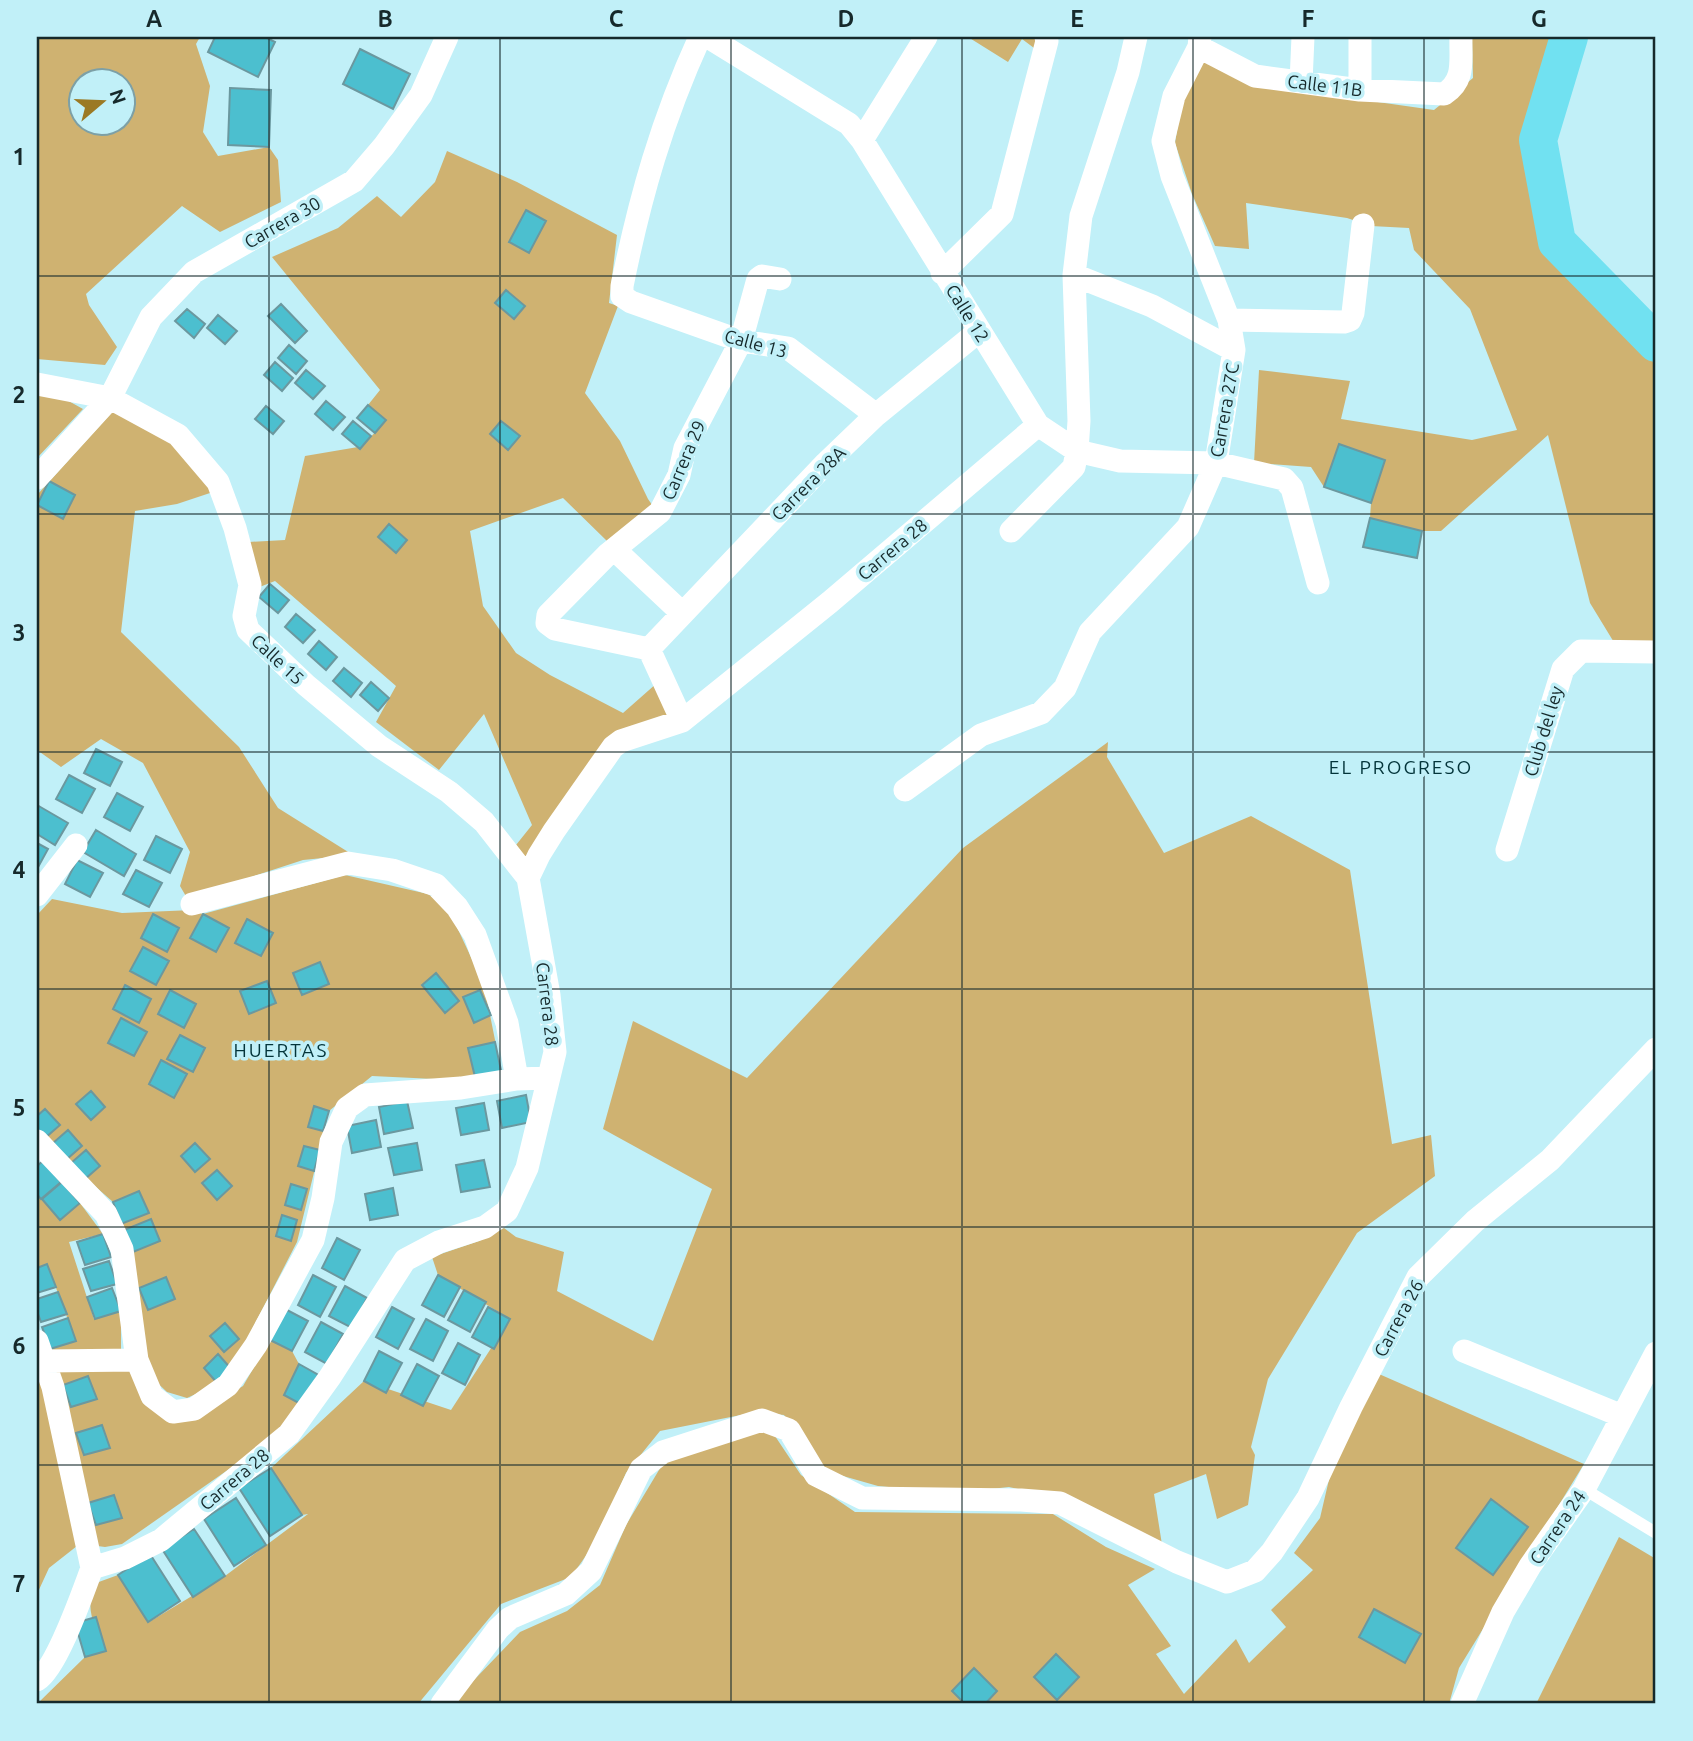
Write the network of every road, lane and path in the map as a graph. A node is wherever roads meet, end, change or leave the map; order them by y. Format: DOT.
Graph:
graph roads {
  1 [pos="447,37"];
  2 [pos="701,37"];
  3 [pos="708,37"];
  4 [pos="926,37"];
  5 [pos="1046,37"];
  6 [pos="1136,37"];
  7 [pos="1303,37"];
  8 [pos="1360,37"];
  9 [pos="1461,37"];
  10 [pos="1199,42"];
  11 [pos="1301,82"];
  12 [pos="1360,90"];
  13 [pos="862,140"];
  14 [pos="1363,225"];
  15 [pos="942,273"];
  16 [pos="1074,275"];
  17 [pos="780,279"];
  18 [pos="1229,320"];
  19 [pos="979,331"];
  20 [pos="741,341"];
  21 [pos="1234,350"];
  22 [pos="37,384"];
  23 [pos="110,398"];
  24 [pos="876,415"];
  25 [pos="1038,425"];
  26 [pos="1077,451"];
  27 [pos="1216,463"];
  28 [pos="37,478"];
  29 [pos="1011,531"];
  30 [pos="615,550"];
  31 [pos="1318,583"];
  32 [pos="682,613"];
  33 [pos="649,649"];
  34 [pos="1656,652"];
  35 [pos="682,721"];
  36 [pos="905,790"];
  37 [pos="76,845"];
  38 [pos="1507,850"];
  39 [pos="528,878"];
  40 [pos="37,895"];
  41 [pos="192,904"];
  42 [pos="1656,1049"];
  43 [pos="548,1078"];
  44 [pos="517,1079"];
  45 [pos="37,1141"];
  46 [pos="40,1350"];
  47 [pos="1464,1351"];
  48 [pos="1656,1353"];
  49 [pos="137,1360"];
  50 [pos="1622,1416"];
  51 [pos="1584,1489"];
  52 [pos="1656,1534"];
  53 [pos="92,1568"];
  54 [pos="37,1680"];
  55 [pos="442,1704"];
  56 [pos="1462,1704"];
  1 -- 23 [label="street, Carrera 30"];
  2 -- 20 [label="street, Calle 13"];
  3 -- 13 [label="street, Calle 12"];
  4 -- 13 [label="street"];
  5 -- 15 [label="street"];
  6 -- 16 [label="street"];
  7 -- 11 [label="street"];
  8 -- 12 [label="street"];
  9 -- 12 [label="street, Calle 11B"];
  10 -- 11 [label="street, Calle 11B"];
  10 -- 18 [label="street, Carrera 27C"];
  11 -- 12 [label="street, Calle 11B"];
  13 -- 15 [label="street, Calle 12"];
  14 -- 18 [label="street"];
  15 -- 19 [label="street, Calle 12"];
  16 -- 21 [label="street"];
  16 -- 26 [label="street"];
  17 -- 20 [label="street, Carrera 29"];
  18 -- 21 [label="street, Carrera 27C"];
  19 -- 24 [label="street, Carrera 28A"];
  19 -- 25 [label="street, Calle 12"];
  20 -- 24 [label="street, Calle 13"];
  20 -- 30 [label="street, Carrera 29"];
  21 -- 27 [label="street, Carrera 27C"];
  22 -- 23 [label="street"];
  23 -- 28 [label="street, Carrera 30"];
  23 -- 39 [label="street, Calle 15"];
  24 -- 32 [label="street, Carrera 28A"];
  25 -- 26 [label="street, Calle 12"];
  25 -- 35 [label="street, Carrera 28"];
  26 -- 27 [label="street, Calle 12"];
  26 -- 29 [label="street"];
  27 -- 31 [label="street, Calle 12"];
  27 -- 36 [label="street, Carrera 27C"];
  30 -- 32 [label="street"];
  30 -- 33 [label="street, Carrera 29"];
  32 -- 33 [label="street, Carrera 28A"];
  33 -- 35 [label="street"];
  34 -- 38 [label="street, Club del ley"];
  35 -- 39 [label="street, Carrera 28"];
  37 -- 40 [label="street"];
  39 -- 43 [label="street, Carrera 28"];
  41 -- 44 [label="street"];
  42 -- 55 [label="street, Carrera 26"];
  43 -- 44 [label="street"];
  43 -- 53 [label="street, Carrera 28"];
  44 -- 49 [label="street"];
  45 -- 49 [label="street"];
  46 -- 49 [label="street"];
  46 -- 53 [label="street"];
  47 -- 50 [label="street"];
  48 -- 50 [label="street, Carrera 24"];
  50 -- 51 [label="street, Carrera 24"];
  51 -- 52 [label="lane"];
  51 -- 56 [label="street, Carrera 24"];
  53 -- 54 [label="street"];
}
